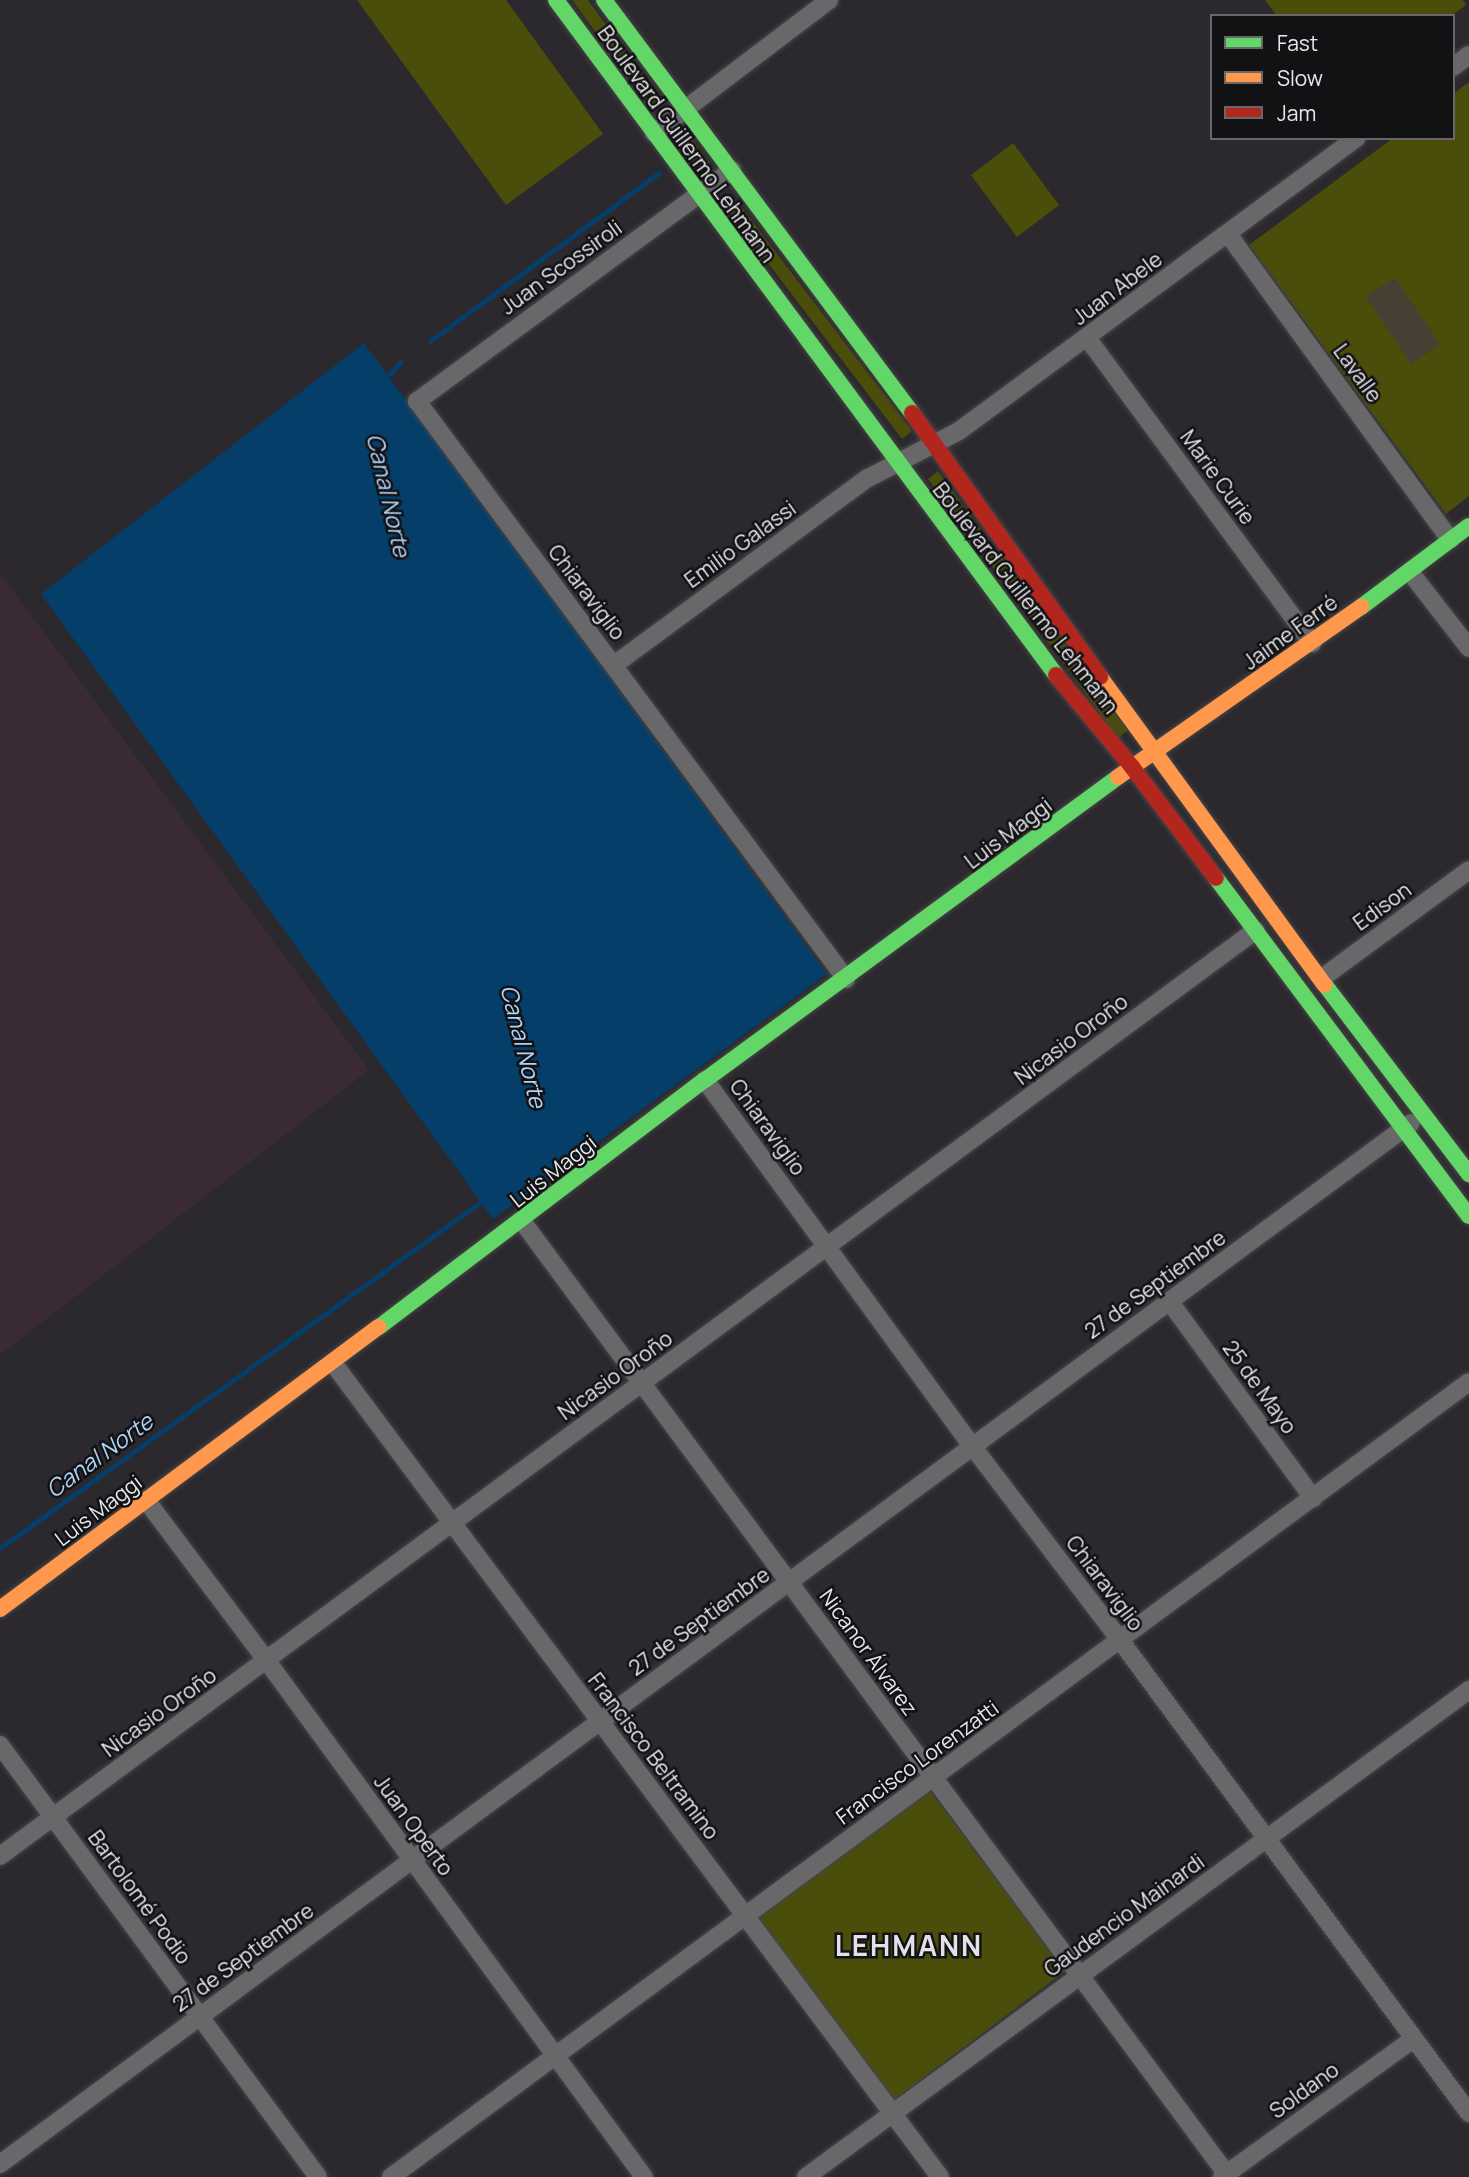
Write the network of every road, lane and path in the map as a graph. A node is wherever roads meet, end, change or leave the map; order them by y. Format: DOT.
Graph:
graph roads {
  1 [pos="556,0"];
  2 [pos="604,0"];
  3 [pos="829,0"];
  4 [pos="685,107"];
  5 [pos="653,133"];
  6 [pos="1354,140"];
  7 [pos="732,170"];
  8 [pos="698,195"];
  9 [pos="1228,234"];
  10 [pos="1088,339"];
  11 [pos="417,401"];
  12 [pos="935,444"];
  13 [pos="896,463"];
  14 [pos="1469,526"];
  15 [pos="1450,540"];
  16 [pos="1410,572"];
  17 [pos="1312,643"];
  18 [pos="1469,648"];
  19 [pos="614,665"];
  20 [pos="1154,754"];
  21 [pos="1132,767"];
  22 [pos="1469,870"];
  23 [pos="1256,930"];
  24 [pos="1322,978"];
  25 [pos="846,979"];
  26 [pos="705,1080"];
  27 [pos="1424,1113"];
  28 [pos="1403,1129"];
  29 [pos="1469,1174"];
  30 [pos="1469,1216"];
  31 [pos="522,1221"];
  32 [pos="828,1248"];
  33 [pos="1170,1302"];
  34 [pos="333,1363"];
  35 [pos="1469,1382"];
  36 [pos="642,1383"];
  37 [pos="972,1447"];
  38 [pos="1313,1498"];
  39 [pos="146,1500"];
  40 [pos="453,1524"];
  41 [pos="789,1582"];
  42 [pos="0,1609"];
  43 [pos="1120,1640"];
  44 [pos="267,1661"];
  45 [pos="1466,1699"];
  46 [pos="600,1722"];
  47 [pos="0,1745"];
  48 [pos="933,1777"];
  49 [pos="53,1817"];
  50 [pos="1266,1840"];
  51 [pos="0,1856"];
  52 [pos="412,1860"];
  53 [pos="745,1916"];
  54 [pos="1080,1975"];
  55 [pos="200,2017"];
  56 [pos="1413,2039"];
  57 [pos="555,2057"];
  58 [pos="1469,2113"];
  59 [pos="893,2114"];
  60 [pos="0,2164"];
  61 [pos="1226,2176"];
  62 [pos="318,2177"];
  63 [pos="391,2177"];
  64 [pos="644,2177"];
  65 [pos="806,2177"];
  66 [pos="940,2177"];
  1 -- 5 [label="main road, Boulevard Guillermo Lehmann"];
  2 -- 4 [label="main road, Boulevard Guillermo Lehmann"];
  3 -- 4 [label="street"];
  4 -- 5 [label="street"];
  4 -- 7 [label="main road, Boulevard Guillermo Lehmann"];
  5 -- 8 [label="main road, Boulevard Guillermo Lehmann"];
  6 -- 9 [label="street, Juan Abele"];
  7 -- 8 [label="street, Juan Scossiroli"];
  7 -- 12 [label="main road, Boulevard Guillermo Lehmann"];
  8 -- 11 [label="street, Juan Scossiroli"];
  8 -- 13 [label="main road, Boulevard Guillermo Lehmann"];
  9 -- 10 [label="street, Juan Abele"];
  9 -- 15 [label="street, Lavalle"];
  10 -- 12 [label="street, Juan Abele"];
  10 -- 17 [label="street, Marie Curie"];
  11 -- 19 [label="street, Chiaraviglio"];
  12 -- 13 [label="street, Juan Abele"];
  12 -- 20 [label="main road, Boulevard Guillermo Lehmann"];
  13 -- 19 [label="street, Emilio Galassi"];
  13 -- 21 [label="main road, Boulevard Guillermo Lehmann"];
  14 -- 15 [label="main road, Jaime Ferré"];
  15 -- 16 [label="main road, Jaime Ferré"];
  16 -- 17 [label="main road, Jaime Ferré"];
  16 -- 18 [label="street"];
  17 -- 20 [label="main road, Jaime Ferré"];
  19 -- 25 [label="street, Chiaraviglio"];
  20 -- 21 [label="main road, Jaime Ferré"];
  20 -- 24 [label="main road, Boulevard Guillermo Lehmann"];
  21 -- 23 [label="main road, Boulevard Guillermo Lehmann"];
  21 -- 25 [label="main road, Luis Maggi"];
  22 -- 24 [label="street, Edison"];
  23 -- 28 [label="main road, Boulevard Guillermo Lehmann"];
  23 -- 32 [label="street, Nicasio Oroño"];
  24 -- 27 [label="main road, Boulevard Guillermo Lehmann"];
  25 -- 26 [label="main road, Luis Maggi"];
  26 -- 31 [label="main road, Luis Maggi"];
  26 -- 32 [label="street, Chiaraviglio"];
  27 -- 28 [label="street, 27 de Septiembre"];
  27 -- 29 [label="main road, Boulevard Guillermo Lehmann"];
  28 -- 30 [label="main road, Boulevard Guillermo Lehmann"];
  28 -- 33 [label="street, 27 de Septiembre"];
  31 -- 34 [label="main road, Luis Maggi"];
  31 -- 36 [label="street, Nicanor Álvarez"];
  32 -- 36 [label="street, Nicasio Oroño"];
  32 -- 37 [label="street, Chiaraviglio"];
  33 -- 37 [label="street, 27 de Septiembre"];
  33 -- 38 [label="street, 25 de Mayo"];
  34 -- 39 [label="main road, Luis Maggi"];
  34 -- 40 [label="street, Francisco Beltramino"];
  35 -- 38 [label="street, Francisco Lorenzatti"];
  36 -- 40 [label="street, Nicasio Oroño"];
  36 -- 41 [label="street, Nicanor Álvarez"];
  37 -- 41 [label="street, 27 de Septiembre"];
  37 -- 43 [label="street, Chiaraviglio"];
  38 -- 43 [label="street, Francisco Lorenzatti"];
  39 -- 42 [label="main road, Luis Maggi"];
  39 -- 44 [label="street, Juan Operto"];
  40 -- 44 [label="street, Nicasio Oroño"];
  40 -- 46 [label="street, Francisco Beltramino"];
  41 -- 46 [label="street, 27 de Septiembre"];
  41 -- 48 [label="street, Nicanor Álvarez"];
  43 -- 48 [label="street, Francisco Lorenzatti"];
  43 -- 50 [label="street, Chiaraviglio"];
  44 -- 49 [label="street, Nicasio Oroño"];
  44 -- 52 [label="street, Juan Operto"];
  45 -- 50 [label="street, Gaudencio Mainardi"];
  46 -- 52 [label="street, 27 de Septiembre"];
  46 -- 53 [label="street, Francisco Beltramino"];
  47 -- 49 [label="street, Bartolomé Podio"];
  48 -- 53 [label="street, Francisco Lorenzatti"];
  48 -- 54 [label="street, Nicanor Álvarez"];
  49 -- 51 [label="street, Nicasio Oroño"];
  49 -- 55 [label="street, Bartolomé Podio"];
  50 -- 54 [label="street, Gaudencio Mainardi"];
  50 -- 56 [label="street, Chiaraviglio"];
  52 -- 55 [label="street, 27 de Septiembre"];
  52 -- 57 [label="street, Juan Operto"];
  53 -- 57 [label="street, Francisco Lorenzatti"];
  53 -- 59 [label="street, Francisco Beltramino"];
  54 -- 59 [label="street, Gaudencio Mainardi"];
  54 -- 61 [label="street, Nicanor Álvarez"];
  55 -- 60 [label="street, 27 de Septiembre"];
  55 -- 62 [label="street, Bartolomé Podio"];
  56 -- 58 [label="street, Chiaraviglio"];
  56 -- 61 [label="street, Soldano"];
  57 -- 63 [label="street, Francisco Lorenzatti"];
  57 -- 64 [label="street, Juan Operto"];
  59 -- 65 [label="street, Gaudencio Mainardi"];
  59 -- 66 [label="street, Francisco Beltramino"];
}
